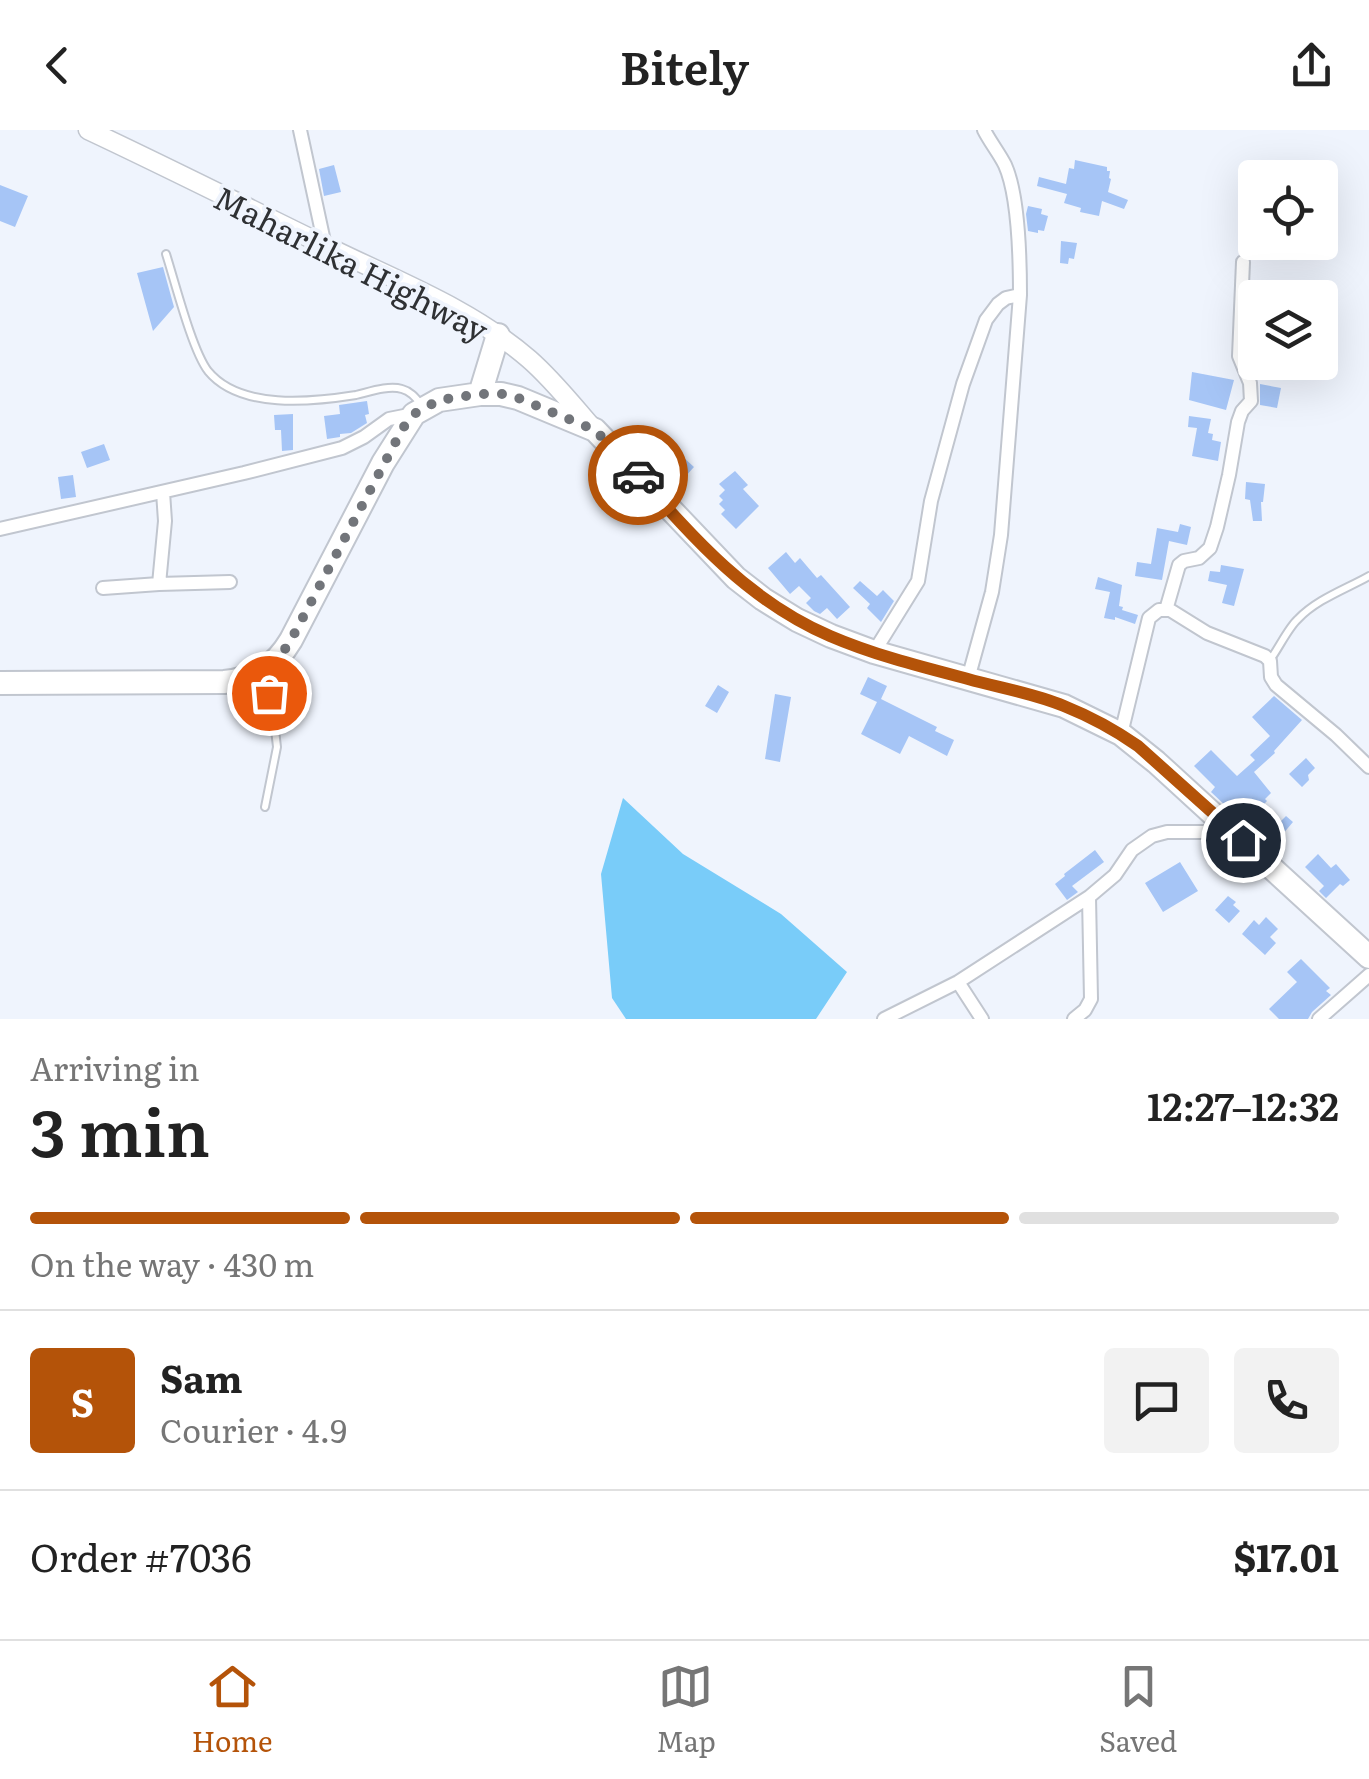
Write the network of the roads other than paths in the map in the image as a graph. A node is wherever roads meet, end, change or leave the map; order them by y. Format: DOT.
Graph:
graph roads {
  1 [pos="88,130"];
  2 [pos="300,130"];
  3 [pos="984,130"];
  4 [pos="325,246"];
  5 [pos="166,254"];
  6 [pos="1242,262"];
  7 [pos="1020,295"];
  8 [pos="498,335"];
  9 [pos="480,394"];
  10 [pos="419,410"];
  11 [pos="595,430"];
  12 [pos="164,492"];
  13 [pos="0,529"];
  14 [pos="1369,576"];
  15 [pos="230,582"];
  16 [pos="159,584"];
  17 [pos="103,588"];
  18 [pos="1166,610"];
  19 [pos="874,652"];
  20 [pos="1270,661"];
  21 [pos="264,670"];
  22 [pos="968,679"];
  23 [pos="0,683"];
  24 [pos="1121,734"];
  25 [pos="1369,767"];
  26 [pos="266,807"];
  27 [pos="1221,821"];
  28 [pos="1090,897"];
  29 [pos="1369,956"];
  30 [pos="1369,975"];
  31 [pos="958,982"];
  32 [pos="1087,1008"];
  33 [pos="884,1019"];
  34 [pos="982,1019"];
  35 [pos="1074,1019"];
  36 [pos="1098,1019"];
  37 [pos="1319,1019"];
  1 -- 4 [label="main road, Maharlika Highway"];
  2 -- 4 [label="street"];
  3 -- 7 [label="street"];
  4 -- 8 [label="main road, Maharlika Highway"];
  5 -- 10 [label="lane"];
  6 -- 18 [label="street"];
  7 -- 19 [label="street"];
  7 -- 22 [label="street"];
  8 -- 9 [label="highway"];
  8 -- 11 [label="main road, Maharlika Highway"];
  9 -- 10 [label="highway"];
  9 -- 11 [label="highway"];
  10 -- 12 [label="street"];
  10 -- 21 [label="highway"];
  11 -- 19 [label="highway, Maharlika Highway"];
  12 -- 13 [label="street"];
  12 -- 16 [label="street"];
  14 -- 20 [label="lane"];
  15 -- 16 [label="street"];
  16 -- 17 [label="street"];
  18 -- 20 [label="street"];
  18 -- 24 [label="street"];
  19 -- 22 [label="highway, Maharlika Highway"];
  20 -- 25 [label="street"];
  21 -- 23 [label="highway"];
  21 -- 26 [label="lane"];
  22 -- 24 [label="highway, Maharlika Highway"];
  24 -- 27 [label="highway, Maharlika Highway"];
  27 -- 28 [label="street"];
  27 -- 29 [label="highway, Maharlika Highway"];
  28 -- 31 [label="street"];
  28 -- 32 [label="street"];
  30 -- 37 [label="street"];
  31 -- 33 [label="street"];
  31 -- 34 [label="street"];
  32 -- 35 [label="street"];
  32 -- 36 [label="street"];
}
